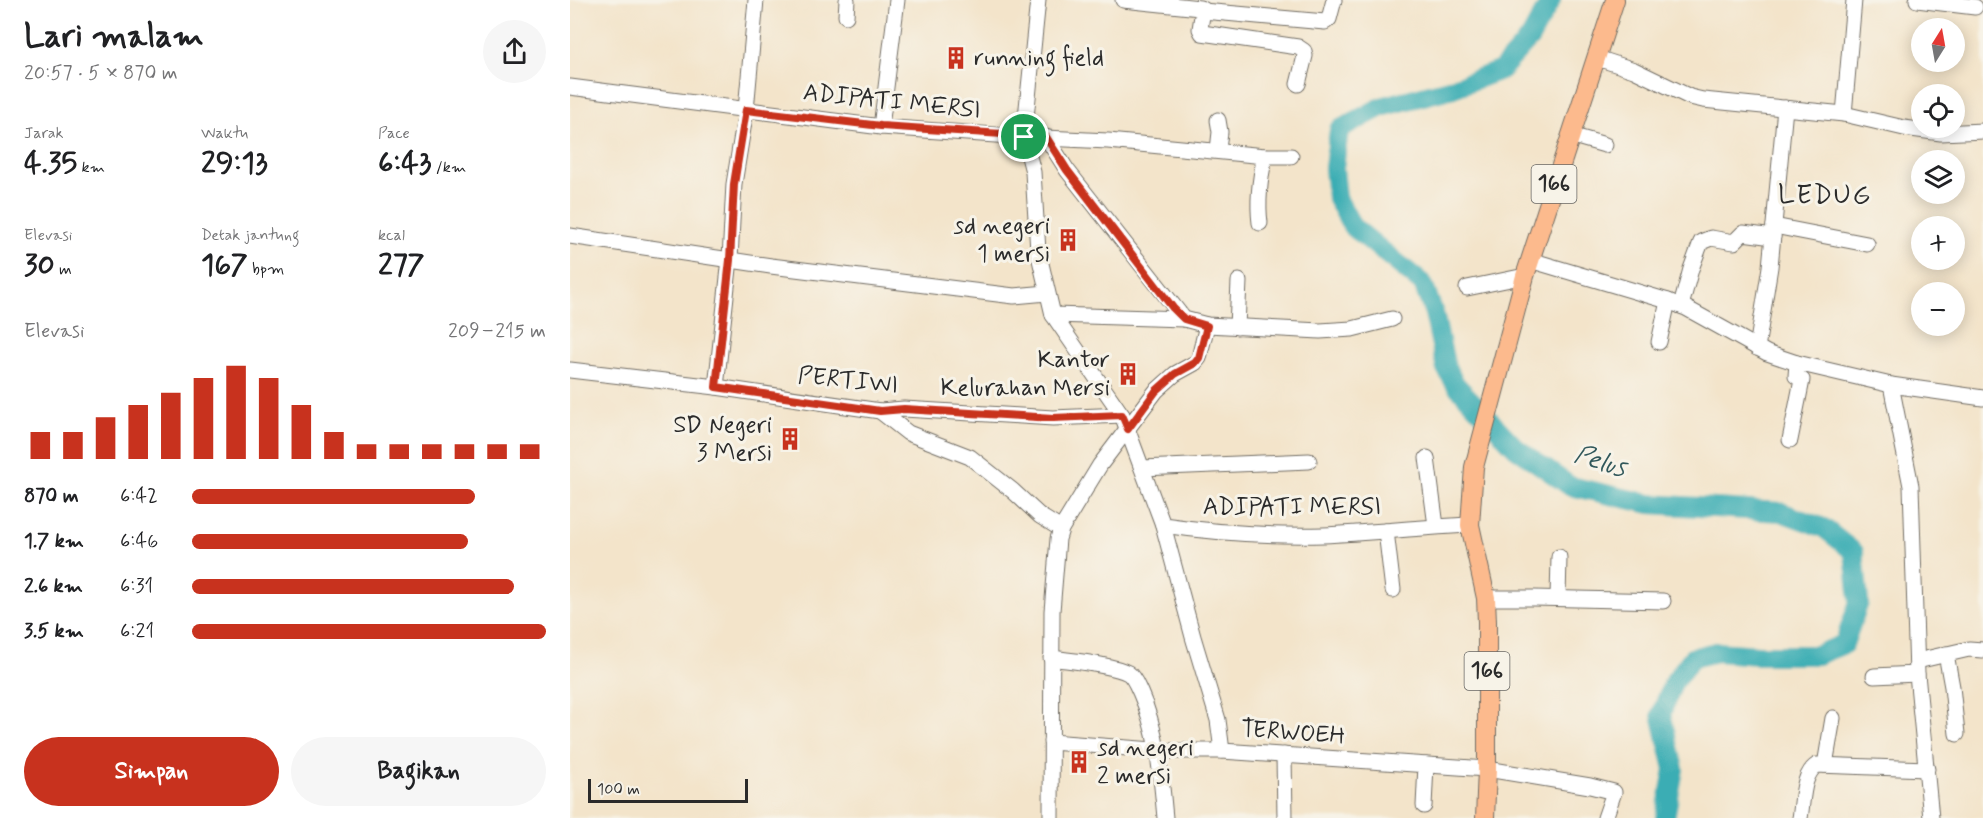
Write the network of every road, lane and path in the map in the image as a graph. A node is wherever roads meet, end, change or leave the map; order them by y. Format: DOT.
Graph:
graph roads {
  1 [pos="756,0"];
  2 [pos="897,0"];
  3 [pos="1038,0"];
  4 [pos="1123,0"];
  5 [pos="1334,0"];
  6 [pos="1615,0"];
  7 [pos="1853,0"];
  8 [pos="1917,0"];
  9 [pos="1168,2"];
  10 [pos="1975,7"];
  11 [pos="1203,11"];
  12 [pos="1597,58"];
  13 [pos="1298,84"];
  14 [pos="570,87"];
  15 [pos="1785,108"];
  16 [pos="746,110"];
  17 [pos="1844,114"];
  18 [pos="1218,120"];
  19 [pos="881,126"];
  20 [pos="1983,131"];
  21 [pos="1570,135"];
  22 [pos="1021,137"];
  23 [pos="1046,137"];
  24 [pos="1605,145"];
  25 [pos="1218,150"];
  26 [pos="1265,156"];
  27 [pos="1292,156"];
  28 [pos="1260,223"];
  29 [pos="1774,231"];
  30 [pos="570,236"];
  31 [pos="1868,244"];
  32 [pos="730,260"];
  33 [pos="1528,268"];
  34 [pos="1239,281"];
  35 [pos="1467,288"];
  36 [pos="1038,295"];
  37 [pos="1675,303"];
  38 [pos="1053,315"];
  39 [pos="1184,319"];
  40 [pos="1392,319"];
  41 [pos="1207,326"];
  42 [pos="1237,327"];
  43 [pos="1659,342"];
  44 [pos="1757,348"];
  45 [pos="1797,363"];
  46 [pos="570,370"];
  47 [pos="1891,385"];
  48 [pos="716,387"];
  49 [pos="1983,398"];
  50 [pos="880,411"];
  51 [pos="1120,420"];
  52 [pos="1790,440"];
  53 [pos="1427,458"];
  54 [pos="1310,461"];
  55 [pos="1143,468"];
  56 [pos="1163,525"];
  57 [pos="1470,525"];
  58 [pos="1436,526"];
  59 [pos="1061,529"];
  60 [pos="1386,531"];
  61 [pos="1559,557"];
  62 [pos="1393,591"];
  63 [pos="1486,598"];
  64 [pos="1558,598"];
  65 [pos="1663,601"];
  66 [pos="1983,650"];
  67 [pos="1946,654"];
  68 [pos="1052,658"];
  69 [pos="1917,667"];
  70 [pos="1874,676"];
  71 [pos="1833,718"];
  72 [pos="1956,734"];
  73 [pos="1051,742"];
  74 [pos="1162,750"];
  75 [pos="1221,750"];
  76 [pos="1284,754"];
  77 [pos="1426,765"];
  78 [pos="1825,765"];
  79 [pos="1927,769"];
  80 [pos="1487,770"];
  81 [pos="1424,806"];
  82 [pos="1051,818"];
  83 [pos="1165,818"];
  84 [pos="1286,818"];
  85 [pos="1485,818"];
  86 [pos="1605,818"];
  87 [pos="1800,818"];
  88 [pos="1931,818"];
  1 -- 16 [label="street"];
  2 -- 19 [label="street"];
  3 -- 22 [label="street"];
  4 -- 9 [label="street"];
  5 -- 11 [label="street"];
  6 -- 12 [label="main road, 166"];
  7 -- 17 [label="street"];
  8 -- 10 [label="street"];
  9 -- 11 [label="street"];
  11 -- 13 [label="street"];
  12 -- 15 [label="street"];
  12 -- 21 [label="main road, 166"];
  14 -- 16 [label="street, ADIPATI MERSI"];
  15 -- 17 [label="street"];
  15 -- 29 [label="street"];
  16 -- 19 [label="street, ADIPATI MERSI"];
  16 -- 32 [label="street"];
  17 -- 20 [label="street"];
  18 -- 25 [label="street"];
  19 -- 22 [label="street, ADIPATI MERSI"];
  21 -- 24 [label="street"];
  21 -- 33 [label="main road, 166"];
  22 -- 23 [label="street, ADIPATI MERSI"];
  22 -- 36 [label="street"];
  23 -- 25 [label="street, ADIPATI MERSI"];
  23 -- 39 [label="street"];
  25 -- 26 [label="street, ADIPATI MERSI"];
  26 -- 27 [label="street, ADIPATI MERSI"];
  26 -- 28 [label="street"];
  29 -- 31 [label="street"];
  29 -- 37 [label="street"];
  29 -- 44 [label="street"];
  30 -- 32 [label="street"];
  32 -- 36 [label="street"];
  32 -- 48 [label="street"];
  33 -- 35 [label="street"];
  33 -- 37 [label="street"];
  33 -- 57 [label="main road, 166"];
  34 -- 42 [label="street"];
  36 -- 38 [label="street"];
  37 -- 43 [label="street"];
  37 -- 44 [label="street"];
  38 -- 39 [label="street"];
  38 -- 51 [label="street"];
  39 -- 41 [label="street"];
  40 -- 42 [label="street"];
  41 -- 42 [label="street"];
  41 -- 51 [label="street"];
  44 -- 45 [label="street"];
  45 -- 47 [label="street"];
  45 -- 52 [label="street"];
  46 -- 48 [label="street, PERTIWI"];
  47 -- 49 [label="street"];
  47 -- 69 [label="street"];
  48 -- 50 [label="street, PERTIWI"];
  50 -- 51 [label="street, PERTIWI"];
  50 -- 59 [label="street"];
  51 -- 55 [label="street"];
  51 -- 59 [label="street"];
  53 -- 58 [label="street"];
  54 -- 55 [label="street"];
  55 -- 56 [label="street"];
  56 -- 60 [label="street, ADIPATI MERSI"];
  56 -- 75 [label="street, TERWOEH"];
  57 -- 58 [label="street, ADIPATI MERSI"];
  57 -- 63 [label="main road, 166"];
  58 -- 60 [label="street, ADIPATI MERSI"];
  59 -- 68 [label="street"];
  60 -- 62 [label="street"];
  61 -- 64 [label="street"];
  63 -- 64 [label="street"];
  63 -- 80 [label="main road, 166"];
  64 -- 65 [label="street"];
  66 -- 67 [label="street"];
  67 -- 69 [label="street"];
  67 -- 72 [label="street"];
  68 -- 73 [label="street"];
  68 -- 74 [label="street"];
  69 -- 70 [label="street"];
  69 -- 79 [label="street"];
  71 -- 78 [label="street"];
  73 -- 74 [label="street"];
  73 -- 82 [label="street"];
  74 -- 75 [label="street"];
  74 -- 83 [label="street"];
  75 -- 76 [label="street, TERWOEH"];
  76 -- 77 [label="street, TERWOEH"];
  76 -- 84 [label="street"];
  77 -- 80 [label="street, TERWOEH"];
  77 -- 81 [label="street"];
  78 -- 79 [label="street"];
  78 -- 87 [label="street"];
  79 -- 88 [label="street"];
  80 -- 85 [label="main road, 166"];
  80 -- 86 [label="street, TERWOEH"];
}
